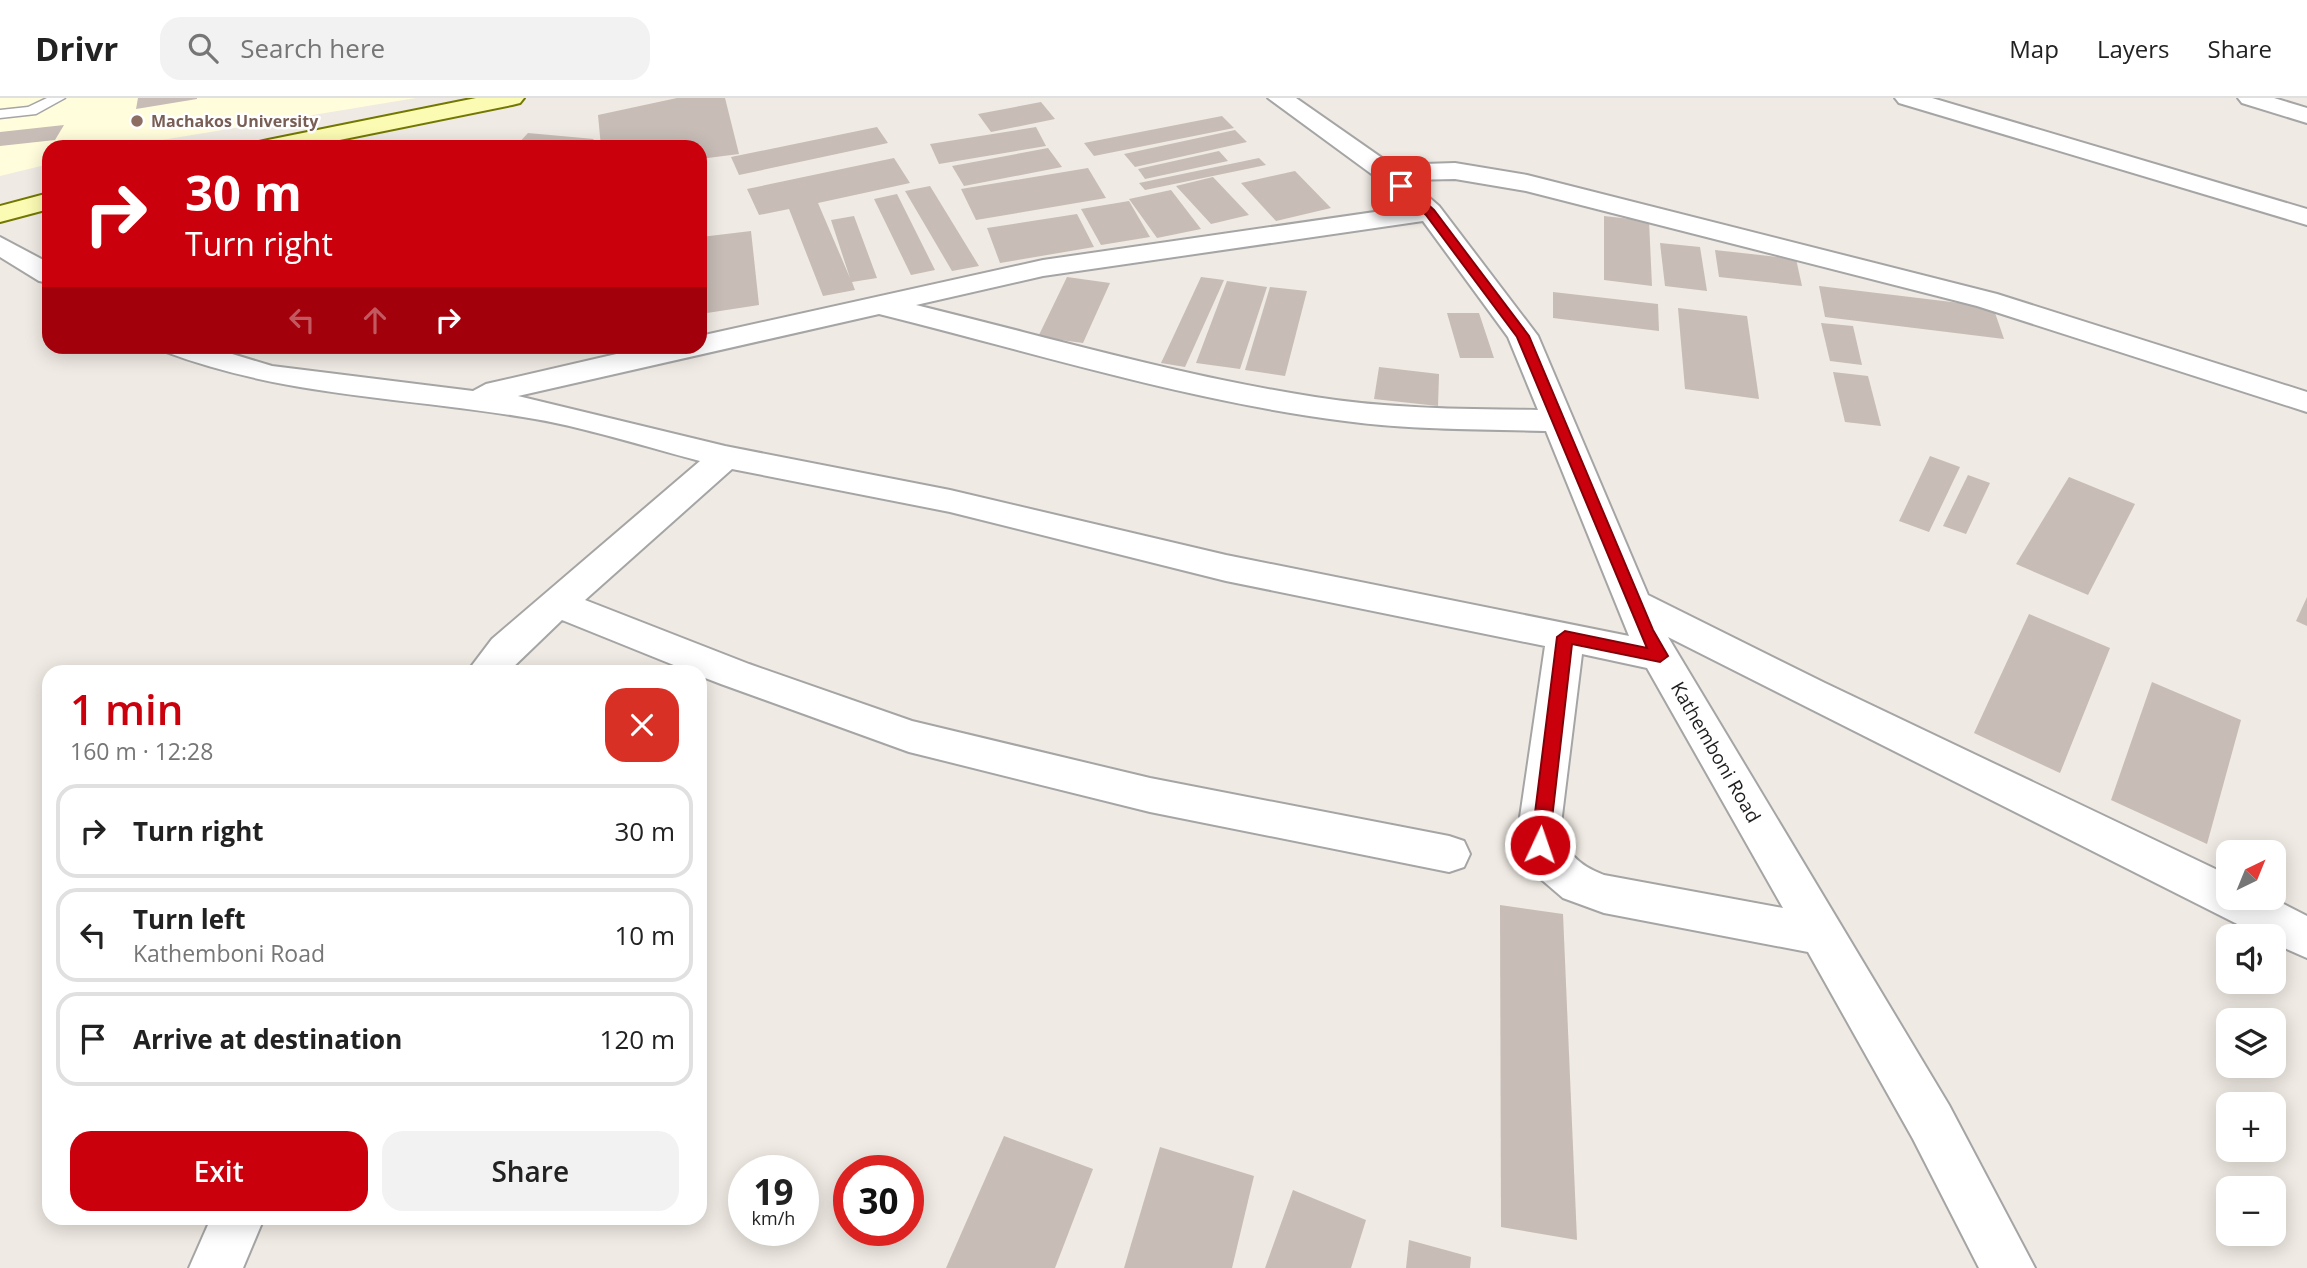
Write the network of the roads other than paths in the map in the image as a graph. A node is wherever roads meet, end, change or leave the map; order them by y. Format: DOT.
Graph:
graph roads {
  1 [pos="58,98"];
  2 [pos="512,98"];
  3 [pos="1280,98"];
  4 [pos="1908,98"];
  5 [pos="2250,98"];
  6 [pos="6,114"];
  7 [pos="2307,116"];
  8 [pos="0,127"];
  9 [pos="303,140"];
  10 [pos="1386,173"];
  11 [pos="42,203"];
  12 [pos="1430,212"];
  13 [pos="0,214"];
  14 [pos="2307,217"];
  15 [pos="0,245"];
  16 [pos="42,271"];
  17 [pos="877,304"];
  18 [pos="707,343"];
  19 [pos="199,354"];
  20 [pos="658,354"];
  21 [pos="468,398"];
  22 [pos="2307,402"];
  23 [pos="1558,421"];
  24 [pos="725,457"];
  25 [pos="557,603"];
  26 [pos="1635,604"];
  27 [pos="1565,637"];
  28 [pos="1660,656"];
  29 [pos="492,665"];
  30 [pos="1449,854"];
  31 [pos="2216,891"];
  32 [pos="2254,910"];
  33 [pos="1822,934"];
  34 [pos="2307,938"];
  35 [pos="235,1225"];
  36 [pos="216,1268"];
  37 [pos="2008,1268"];
  1 -- 6 [label="lane"];
  2 -- 9 [label="main road"];
  3 -- 10 [label="street, Kathemboni Road"];
  4 -- 14 [label="street"];
  5 -- 7 [label="street"];
  6 -- 8 [label="lane"];
  10 -- 12 [label="street, Kathemboni Road"];
  10 -- 22 [label="street"];
  11 -- 13 [label="main road"];
  12 -- 17 [label="street"];
  12 -- 23 [label="street, Kathemboni Road"];
  15 -- 16 [label="street"];
  17 -- 18 [label="street"];
  17 -- 23 [label="street"];
  19 -- 21 [label="street"];
  20 -- 21 [label="street"];
  21 -- 24 [label="street"];
  23 -- 26 [label="street, Kathemboni Road"];
  24 -- 25 [label="street"];
  24 -- 27 [label="street"];
  25 -- 29 [label="street"];
  25 -- 30 [label="street"];
  26 -- 28 [label="street, Kathemboni Road"];
  26 -- 31 [label="street"];
  27 -- 28 [label="street"];
  27 -- 33 [label="street"];
  28 -- 33 [label="street, Kathemboni Road"];
  32 -- 34 [label="street"];
  33 -- 37 [label="street, Kathemboni Road"];
  35 -- 36 [label="street"];
}
